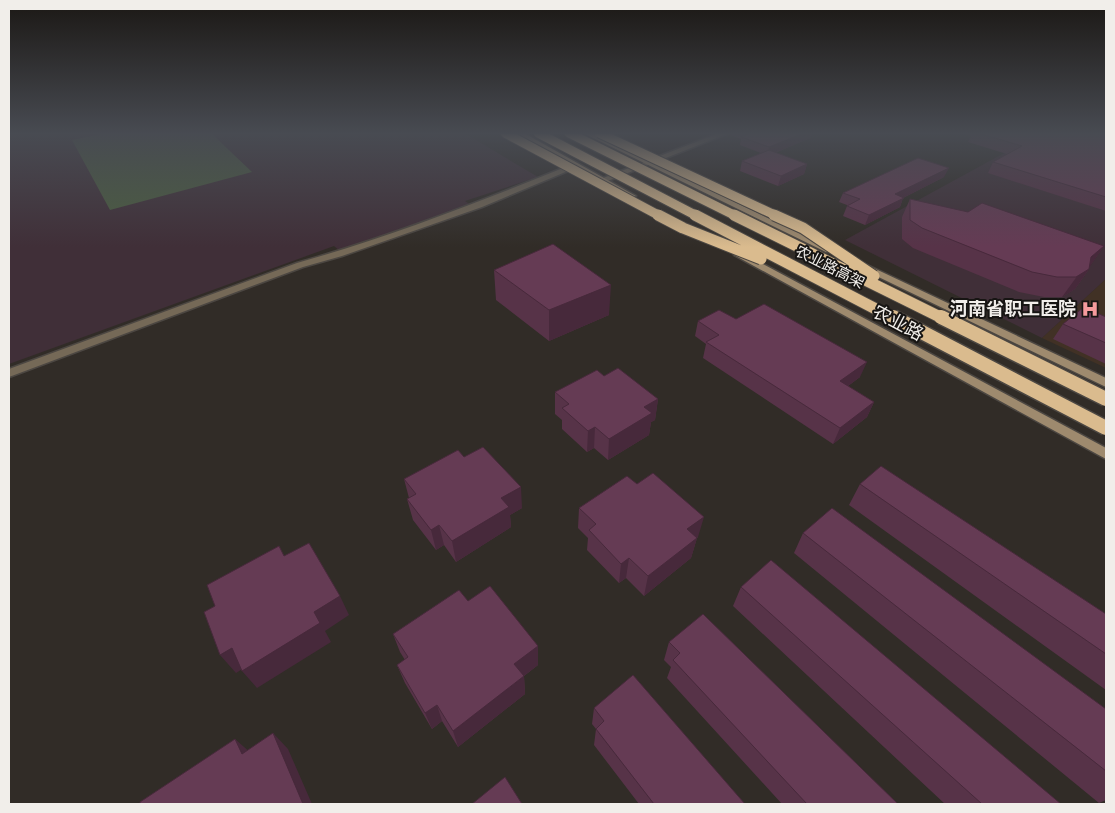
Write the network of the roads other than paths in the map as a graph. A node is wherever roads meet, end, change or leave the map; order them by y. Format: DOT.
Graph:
graph roads {
  1 [pos="564,171"];
  2 [pos="577,171"];
  3 [pos="586,171"];
  4 [pos="611,171"];
  5 [pos="626,171"];
  6 [pos="645,171"];
  7 [pos="664,171"];
  8 [pos="681,171"];
  9 [pos="602,180"];
  10 [pos="838,289"];
  11 [pos="925,310"];
  12 [pos="9,373"];
  13 [pos="1106,383"];
  14 [pos="1106,399"];
  15 [pos="1106,428"];
  16 [pos="1106,454"];
  1 -- 12 [label="street"];
  2 -- 10 [label="highway, bridge"];
  3 -- 9 [label="street, 农业路"];
  4 -- 10 [label="highway, 农业路高架, bridge"];
  5 -- 9 [label="street"];
  6 -- 11 [label="highway, 农业路高架, bridge"];
  7 -- 13 [label="street, 农业路"];
  8 -- 11 [label="highway, bridge"];
  9 -- 16 [label="street, 农业路"];
  10 -- 15 [label="highway, 农业路高架, bridge"];
  11 -- 14 [label="highway, 农业路高架, bridge"];
}
